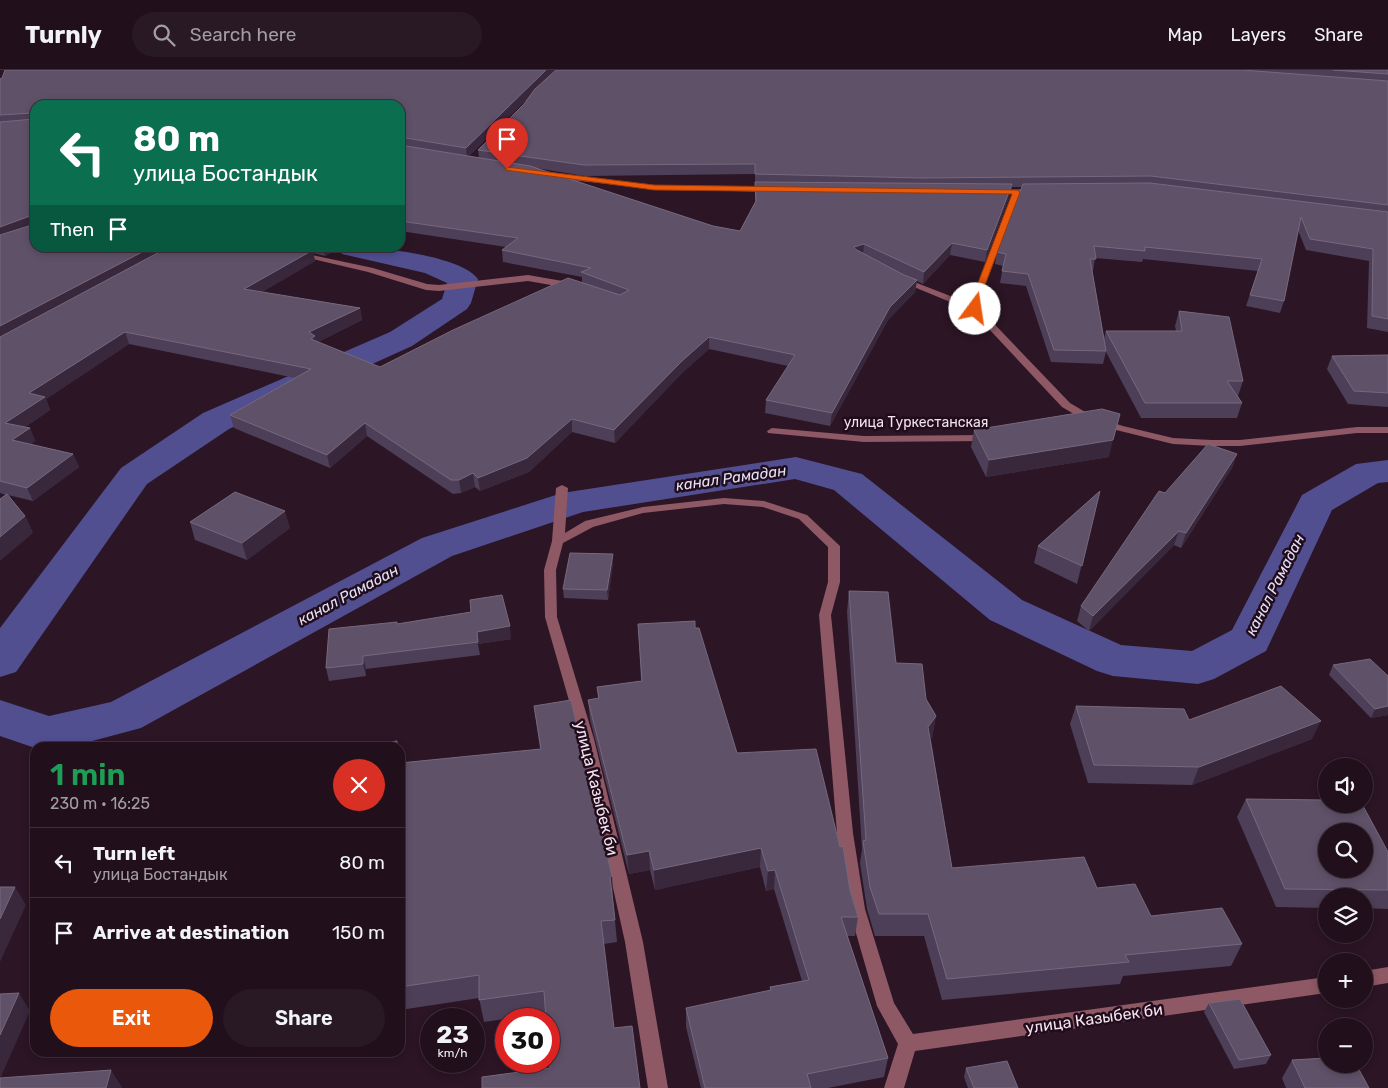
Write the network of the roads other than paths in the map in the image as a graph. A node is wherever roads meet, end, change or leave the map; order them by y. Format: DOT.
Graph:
graph roads {
  1 [pos="535,173"];
  2 [pos="784,191"];
  3 [pos="1046,191"];
  4 [pos="988,192"];
  5 [pos="1017,192"];
  6 [pos="288,252"];
  7 [pos="894,276"];
  8 [pos="584,289"];
  9 [pos="975,309"];
  10 [pos="1088,418"];
  11 [pos="1071,422"];
  12 [pos="1388,430"];
  13 [pos="772,431"];
  14 [pos="998,437"];
  15 [pos="562,488"];
  16 [pos="558,542"];
  17 [pos="1388,975"];
  18 [pos="1373,978"];
  19 [pos="1318,987"];
  20 [pos="908,1044"];
  21 [pos="658,1088"];
  22 [pos="894,1088"];
  1 -- 2 [label="street"];
  3 -- 5 [label="street"];
  4 -- 5 [label="street"];
  5 -- 9 [label="street"];
  6 -- 8 [label="street"];
  7 -- 9 [label="street"];
  9 -- 10 [label="street"];
  10 -- 11 [label="street"];
  10 -- 12 [label="street"];
  13 -- 14 [label="street, улица Туркестанская"];
  15 -- 16 [label="street, улица Казыбек би"];
  16 -- 20 [label="street"];
  16 -- 21 [label="street, улица Казыбек би"];
  17 -- 18 [label="street"];
  19 -- 20 [label="street, улица Казыбек би"];
  20 -- 22 [label="street"];
}
